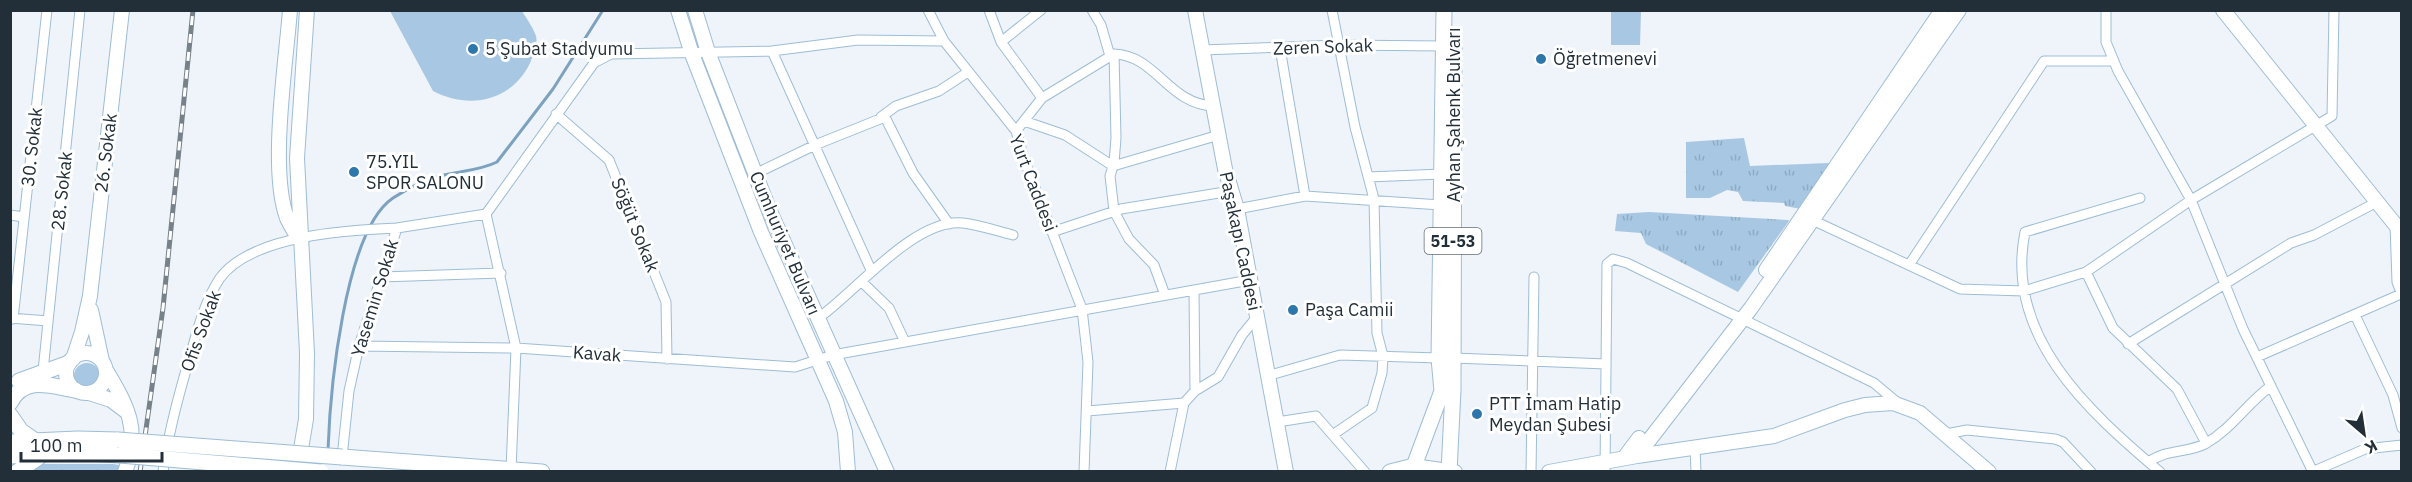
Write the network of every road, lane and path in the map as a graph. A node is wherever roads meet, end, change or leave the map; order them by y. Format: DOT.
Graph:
graph roads {
  1 [pos="47,10"];
  2 [pos="80,10"];
  3 [pos="122,10"];
  4 [pos="290,10"];
  5 [pos="306,10"];
  6 [pos="678,10"];
  7 [pos="695,10"];
  8 [pos="928,10"];
  9 [pos="989,10"];
  10 [pos="1041,10"];
  11 [pos="1092,10"];
  12 [pos="1195,10"];
  13 [pos="1332,10"];
  14 [pos="1444,10"];
  15 [pos="1454,10"];
  16 [pos="1942,10"];
  17 [pos="1959,10"];
  18 [pos="2106,10"];
  19 [pos="2223,10"];
  20 [pos="2334,10"];
  21 [pos="944,41"];
  22 [pos="1001,42"];
  23 [pos="1339,45"];
  24 [pos="1443,46"];
  25 [pos="1280,48"];
  26 [pos="1202,50"];
  27 [pos="772,51"];
  28 [pos="708,52"];
  29 [pos="692,54"];
  30 [pos="1112,55"];
  31 [pos="2114,61"];
  32 [pos="968,72"];
  33 [pos="1042,98"];
  34 [pos="1214,106"];
  35 [pos="556,114"];
  36 [pos="882,117"];
  37 [pos="1024,121"];
  38 [pos="2318,127"];
  39 [pos="1016,131"];
  40 [pos="1219,135"];
  41 [pos="815,145"];
  42 [pos="1113,166"];
  43 [pos="755,174"];
  44 [pos="1442,174"];
  45 [pos="1368,177"];
  46 [pos="1232,191"];
  47 [pos="1305,196"];
  48 [pos="2140,198"];
  49 [pos="1374,199"];
  50 [pos="2191,200"];
  51 [pos="2377,202"];
  52 [pos="1441,205"];
  53 [pos="1237,209"];
  54 [pos="1114,211"];
  55 [pos="486,214"];
  56 [pos="10,215"];
  57 [pos="24,216"];
  58 [pos="1808,218"];
  59 [pos="949,224"];
  60 [pos="397,228"];
  61 [pos="2398,228"];
  62 [pos="1052,232"];
  63 [pos="1012,235"];
  64 [pos="300,240"];
  65 [pos="1909,266"];
  66 [pos="14,270"];
  67 [pos="871,270"];
  68 [pos="2086,272"];
  69 [pos="501,273"];
  70 [pos="381,277"];
  71 [pos="1534,277"];
  72 [pos="1250,280"];
  73 [pos="862,282"];
  74 [pos="2225,285"];
  75 [pos="1194,290"];
  76 [pos="2024,291"];
  77 [pos="2401,294"];
  78 [pos="1165,295"];
  79 [pos="90,296"];
  80 [pos="1082,309"];
  81 [pos="2355,315"];
  82 [pos="1739,316"];
  83 [pos="1256,318"];
  84 [pos="12,319"];
  85 [pos="817,319"];
  86 [pos="48,321"];
  87 [pos="905,342"];
  88 [pos="2128,344"];
  89 [pos="359,346"];
  90 [pos="516,348"];
  91 [pos="833,355"];
  92 [pos="1383,356"];
  93 [pos="2257,357"];
  94 [pos="1446,358"];
  95 [pos="667,359"];
  96 [pos="817,360"];
  97 [pos="71,361"];
  98 [pos="1534,362"];
  99 [pos="1606,364"];
  100 [pos="104,365"];
  101 [pos="36,373"];
  102 [pos="10,374"];
  103 [pos="1267,376"];
  104 [pos="2271,386"];
  105 [pos="10,388"];
  106 [pos="1195,391"];
  107 [pos="82,392"];
  108 [pos="10,403"];
  109 [pos="1184,403"];
  110 [pos="1900,405"];
  111 [pos="1088,411"];
  112 [pos="10,415"];
  113 [pos="130,416"];
  114 [pos="1278,422"];
  115 [pos="2402,428"];
  116 [pos="1946,434"];
  117 [pos="1334,435"];
  118 [pos="34,440"];
  119 [pos="10,442"];
  120 [pos="2206,443"];
  121 [pos="2402,445"];
  122 [pos="1695,447"];
  123 [pos="119,448"];
  124 [pos="46,453"];
  125 [pos="300,454"];
  126 [pos="10,456"];
  127 [pos="342,457"];
  128 [pos="1628,457"];
  129 [pos="2149,462"];
  130 [pos="1605,466"];
  131 [pos="1415,469"];
  132 [pos="511,470"];
  133 [pos="17,471"];
  134 [pos="124,471"];
  135 [pos="163,471"];
  136 [pos="321,471"];
  137 [pos="542,471"];
  138 [pos="848,471"];
  139 [pos="886,471"];
  140 [pos="1084,471"];
  141 [pos="1170,471"];
  142 [pos="1286,471"];
  143 [pos="1365,471"];
  144 [pos="1390,471"];
  145 [pos="1451,471"];
  146 [pos="1531,471"];
  147 [pos="1557,471"];
  148 [pos="1696,471"];
  149 [pos="1989,471"];
  150 [pos="2091,471"];
  151 [pos="2160,471"];
  152 [pos="2312,471"];
  1 -- 57 [label="street, 30. Sokak"];
  2 -- 86 [label="street, 28. Sokak"];
  3 -- 79 [label="main road, 26. Sokak"];
  4 -- 64 [label="main road"];
  5 -- 64 [label="main road"];
  6 -- 29 [label="main road, Cumhuriyet Bulvarı"];
  7 -- 28 [label="main road, Cumhuriyet Bulvarı"];
  8 -- 21 [label="street, Yurt Caddesi"];
  9 -- 22 [label="street"];
  10 -- 22 [label="street"];
  11 -- 30 [label="street"];
  12 -- 26 [label="main road, Paşakapı Caddesi"];
  13 -- 23 [label="street"];
  14 -- 24 [label="main road, Ayhan Şahenk Bulvarı / 51-53"];
  15 -- 94 [label="main road, Ayhan Şahenk Bulvarı / 51-53"];
  16 -- 58 [label="main road"];
  17 -- 58 [label="main road"];
  18 -- 31 [label="street"];
  19 -- 38 [label="main road"];
  20 -- 38 [label="street"];
  21 -- 27 [label="street"];
  21 -- 32 [label="street, Yurt Caddesi"];
  22 -- 33 [label="street"];
  23 -- 24 [label="street, Zeren Sokak"];
  23 -- 25 [label="street, Zeren Sokak"];
  23 -- 45 [label="street"];
  24 -- 44 [label="main road, Ayhan Şahenk Bulvarı / 51-53"];
  25 -- 26 [label="street, Zeren Sokak"];
  25 -- 47 [label="street"];
  26 -- 34 [label="main road, Paşakapı Caddesi"];
  27 -- 28 [label="street"];
  27 -- 41 [label="street"];
  28 -- 29 [label="street"];
  28 -- 43 [label="main road, Cumhuriyet Bulvarı"];
  29 -- 35 [label="street"];
  29 -- 96 [label="main road, Cumhuriyet Bulvarı"];
  30 -- 33 [label="street"];
  30 -- 34 [label="street"];
  30 -- 42 [label="street"];
  31 -- 50 [label="street"];
  31 -- 65 [label="street"];
  32 -- 36 [label="street"];
  32 -- 39 [label="street, Yurt Caddesi"];
  33 -- 37 [label="street"];
  34 -- 40 [label="main road, Paşakapı Caddesi"];
  35 -- 55 [label="street"];
  35 -- 95 [label="street, Söğüt Sokak"];
  36 -- 41 [label="street"];
  36 -- 59 [label="street"];
  37 -- 39 [label="street"];
  37 -- 42 [label="street"];
  38 -- 50 [label="street"];
  38 -- 51 [label="main road"];
  39 -- 62 [label="street, Yurt Caddesi"];
  40 -- 42 [label="street"];
  40 -- 46 [label="main road, Paşakapı Caddesi"];
  41 -- 43 [label="street"];
  41 -- 67 [label="street"];
  42 -- 54 [label="street"];
  43 -- 85 [label="main road, Cumhuriyet Bulvarı"];
  44 -- 45 [label="street"];
  44 -- 52 [label="main road, Ayhan Şahenk Bulvarı / 51-53"];
  45 -- 49 [label="street"];
  46 -- 53 [label="main road, Paşakapı Caddesi"];
  46 -- 54 [label="street"];
  47 -- 49 [label="street"];
  47 -- 53 [label="street"];
  48 -- 76 [label="street"];
  49 -- 52 [label="street"];
  49 -- 92 [label="street"];
  50 -- 68 [label="street"];
  50 -- 74 [label="street"];
  51 -- 61 [label="main road"];
  51 -- 74 [label="street"];
  52 -- 94 [label="main road, Ayhan Şahenk Bulvarı / 51-53"];
  53 -- 72 [label="main road, Paşakapı Caddesi"];
  54 -- 62 [label="street"];
  54 -- 78 [label="street"];
  55 -- 60 [label="street, Yasemin Sokak"];
  55 -- 69 [label="street"];
  56 -- 57 [label="street"];
  57 -- 66 [label="street, 30. Sokak"];
  58 -- 65 [label="street"];
  58 -- 82 [label="main road"];
  59 -- 63 [label="street"];
  59 -- 67 [label="street"];
  60 -- 64 [label="street, Ofis Sokak"];
  60 -- 70 [label="street, Yasemin Sokak"];
  61 -- 77 [label="street"];
  62 -- 80 [label="street, Yurt Caddesi"];
  64 -- 125 [label="main road"];
  64 -- 135 [label="street, Ofis Sokak"];
  65 -- 76 [label="street"];
  66 -- 84 [label="street, 30. Sokak"];
  67 -- 73 [label="street"];
  68 -- 76 [label="street"];
  68 -- 88 [label="street"];
  69 -- 70 [label="street"];
  69 -- 90 [label="street"];
  70 -- 89 [label="street, Yasemin Sokak"];
  71 -- 98 [label="street"];
  72 -- 75 [label="street, Kavak"];
  72 -- 83 [label="main road, Paşakapı Caddesi"];
  73 -- 85 [label="street"];
  73 -- 87 [label="street"];
  74 -- 88 [label="street"];
  74 -- 93 [label="street"];
  75 -- 78 [label="street, Kavak"];
  75 -- 106 [label="street"];
  76 -- 129 [label="street"];
  77 -- 81 [label="street"];
  78 -- 80 [label="street, Kavak"];
  79 -- 97 [label="main road, 26. Sokak"];
  79 -- 100 [label="main road, 26. Sokak"];
  80 -- 87 [label="street, Kavak"];
  80 -- 111 [label="street, Yurt Caddesi"];
  81 -- 93 [label="street"];
  81 -- 115 [label="street"];
  82 -- 99 [label="street"];
  82 -- 110 [label="street"];
  82 -- 128 [label="main road"];
  83 -- 103 [label="main road, Paşakapı Caddesi"];
  83 -- 106 [label="street"];
  84 -- 86 [label="street"];
  85 -- 91 [label="main road, Cumhuriyet Bulvarı"];
  86 -- 101 [label="street, 28. Sokak"];
  87 -- 91 [label="street, Kavak"];
  88 -- 120 [label="street"];
  89 -- 90 [label="street, Kavak"];
  89 -- 127 [label="street, Yasemin Sokak"];
  90 -- 95 [label="street, Kavak"];
  90 -- 132 [label="street"];
  91 -- 96 [label="street, Kavak"];
  91 -- 139 [label="main road, Cumhuriyet Bulvarı"];
  92 -- 94 [label="street"];
  92 -- 103 [label="street"];
  92 -- 117 [label="street"];
  93 -- 104 [label="street"];
  94 -- 98 [label="street"];
  94 -- 131 [label="main road, Ayhan Şahenk Bulvarı / 51-53"];
  94 -- 145 [label="main road, Ayhan Şahenk Bulvarı / 51-53"];
  95 -- 96 [label="street, Kavak"];
  96 -- 138 [label="main road, Cumhuriyet Bulvarı"];
  97 -- 100 [label="main road"];
  97 -- 101 [label="main road"];
  97 -- 107 [label="main road"];
  98 -- 99 [label="street"];
  98 -- 146 [label="street"];
  99 -- 130 [label="street"];
  100 -- 107 [label="main road"];
  100 -- 113 [label="main road, 26. Sokak"];
  101 -- 102 [label="street"];
  101 -- 105 [label="main road"];
  103 -- 114 [label="main road, Paşakapı Caddesi"];
  104 -- 120 [label="street"];
  104 -- 152 [label="street"];
  106 -- 109 [label="street"];
  107 -- 108 [label="main road"];
  107 -- 113 [label="main road"];
  109 -- 111 [label="street"];
  109 -- 141 [label="street"];
  110 -- 116 [label="main road"];
  110 -- 122 [label="main road"];
  111 -- 140 [label="street, Yurt Caddesi"];
  112 -- 118 [label="main road"];
  113 -- 134 [label="main road"];
  114 -- 117 [label="street"];
  114 -- 142 [label="main road, Paşakapı Caddesi"];
  116 -- 149 [label="main road"];
  116 -- 150 [label="street"];
  117 -- 143 [label="street"];
  118 -- 119 [label="main road"];
  118 -- 123 [label="main road"];
  120 -- 129 [label="street"];
  121 -- 152 [label="street"];
  122 -- 128 [label="main road"];
  122 -- 148 [label="street"];
  123 -- 124 [label="main road"];
  123 -- 125 [label="main road, bridge"];
  123 -- 136 [label="main road, bridge"];
  124 -- 126 [label="main road"];
  124 -- 133 [label="main road"];
  125 -- 127 [label="main road, bridge"];
  127 -- 132 [label="main road"];
  128 -- 130 [label="main road"];
  129 -- 151 [label="street"];
  130 -- 147 [label="main road"];
  131 -- 144 [label="main road"];
  131 -- 145 [label="main road"];
  132 -- 137 [label="main road"];
}
